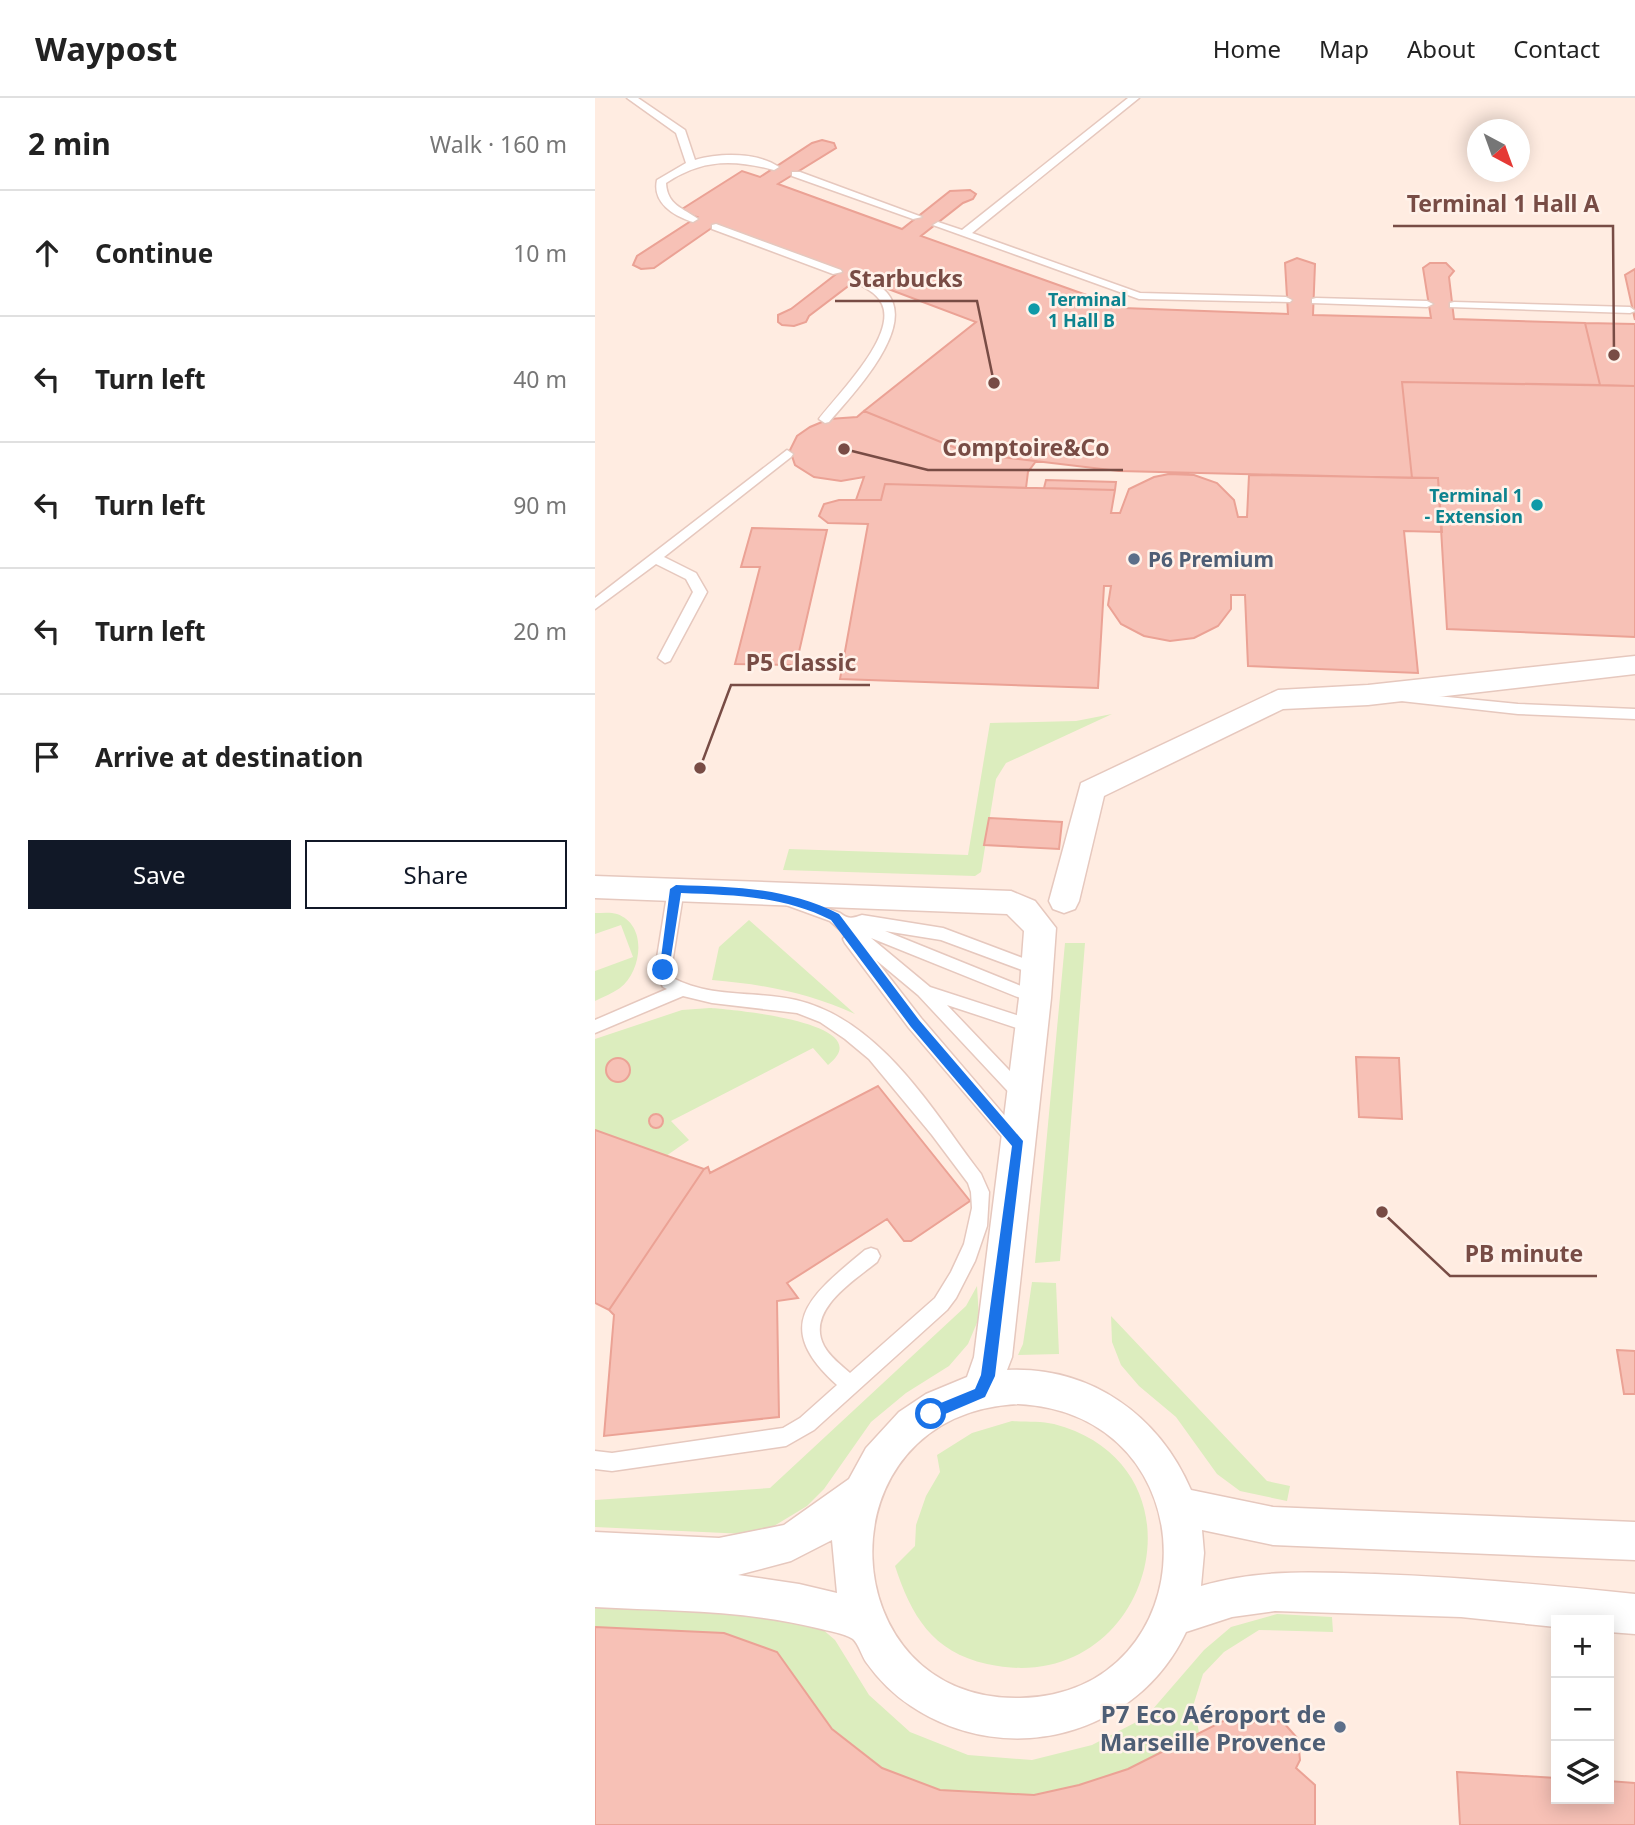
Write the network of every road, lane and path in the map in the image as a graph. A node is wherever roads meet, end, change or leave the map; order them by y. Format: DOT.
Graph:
graph roads {
  1 [pos="632,98"];
  2 [pos="1134,98"];
  3 [pos="691,163"];
  4 [pos="773,167"];
  5 [pos="796,174"];
  6 [pos="917,217"];
  7 [pos="693,219"];
  8 [pos="938,225"];
  9 [pos="716,227"];
  10 [pos="964,234"];
  11 [pos="837,272"];
  12 [pos="859,280"];
  13 [pos="1286,300"];
  14 [pos="1316,301"];
  15 [pos="1427,304"];
  16 [pos="1454,305"];
  17 [pos="1630,310"];
  18 [pos="825,419"];
  19 [pos="787,454"];
  20 [pos="655,558"];
  21 [pos="595,605"];
  22 [pos="665,658"];
  23 [pos="1635,665"];
  24 [pos="1368,695"];
  25 [pos="1635,714"];
  26 [pos="595,887"];
  27 [pos="676,889"];
  28 [pos="762,892"];
  29 [pos="1064,901"];
  30 [pos="835,917"];
  31 [pos="679,991"];
  32 [pos="924,991"];
  33 [pos="1035,998"];
  34 [pos="595,1027"];
  35 [pos="1024,1097"];
  36 [pos="1018,1144"];
  37 [pos="871,1255"];
  38 [pos="850,1385"];
  39 [pos="980,1393"];
  40 [pos="595,1460"];
  41 [pos="862,1493"];
  42 [pos="1183,1507"];
  43 [pos="1635,1541"];
  44 [pos="595,1551"];
  45 [pos="595,1587"];
  46 [pos="1635,1614"];
  47 [pos="1174,1615"];
  48 [pos="864,1623"];
  1 -- 3 [label="lane"];
  2 -- 10 [label="lane"];
  3 -- 4 [label="lane"];
  3 -- 7 [label="lane"];
  5 -- 6 [label="lane"];
  8 -- 10 [label="lane"];
  9 -- 11 [label="lane"];
  10 -- 13 [label="lane"];
  12 -- 18 [label="lane"];
  14 -- 15 [label="lane"];
  16 -- 17 [label="lane"];
  19 -- 20 [label="lane"];
  20 -- 21 [label="lane"];
  20 -- 22 [label="lane"];
  23 -- 24 [label="street"];
  24 -- 25 [label="lane"];
  24 -- 29 [label="street"];
  26 -- 27 [label="street"];
  27 -- 28 [label="street"];
  27 -- 31 [label="lane"];
  28 -- 30 [label="lane"];
  28 -- 33 [label="street"];
  30 -- 32 [label="lane"];
  30 -- 33 [label="lane"];
  30 -- 33 [label="lane"];
  30 -- 36 [label="lane"];
  31 -- 34 [label="lane"];
  31 -- 38 [label="lane"];
  32 -- 33 [label="lane"];
  32 -- 35 [label="lane"];
  33 -- 35 [label="street"];
  35 -- 36 [label="street"];
  36 -- 39 [label="street"];
  37 -- 38 [label="lane"];
  38 -- 40 [label="lane"];
  39 -- 41 [label="street"];
  39 -- 42 [label="street"];
  41 -- 44 [label="street"];
  41 -- 48 [label="street"];
  42 -- 43 [label="street"];
  42 -- 47 [label="street"];
  45 -- 48 [label="street"];
  46 -- 47 [label="street"];
  47 -- 48 [label="street"];
}
